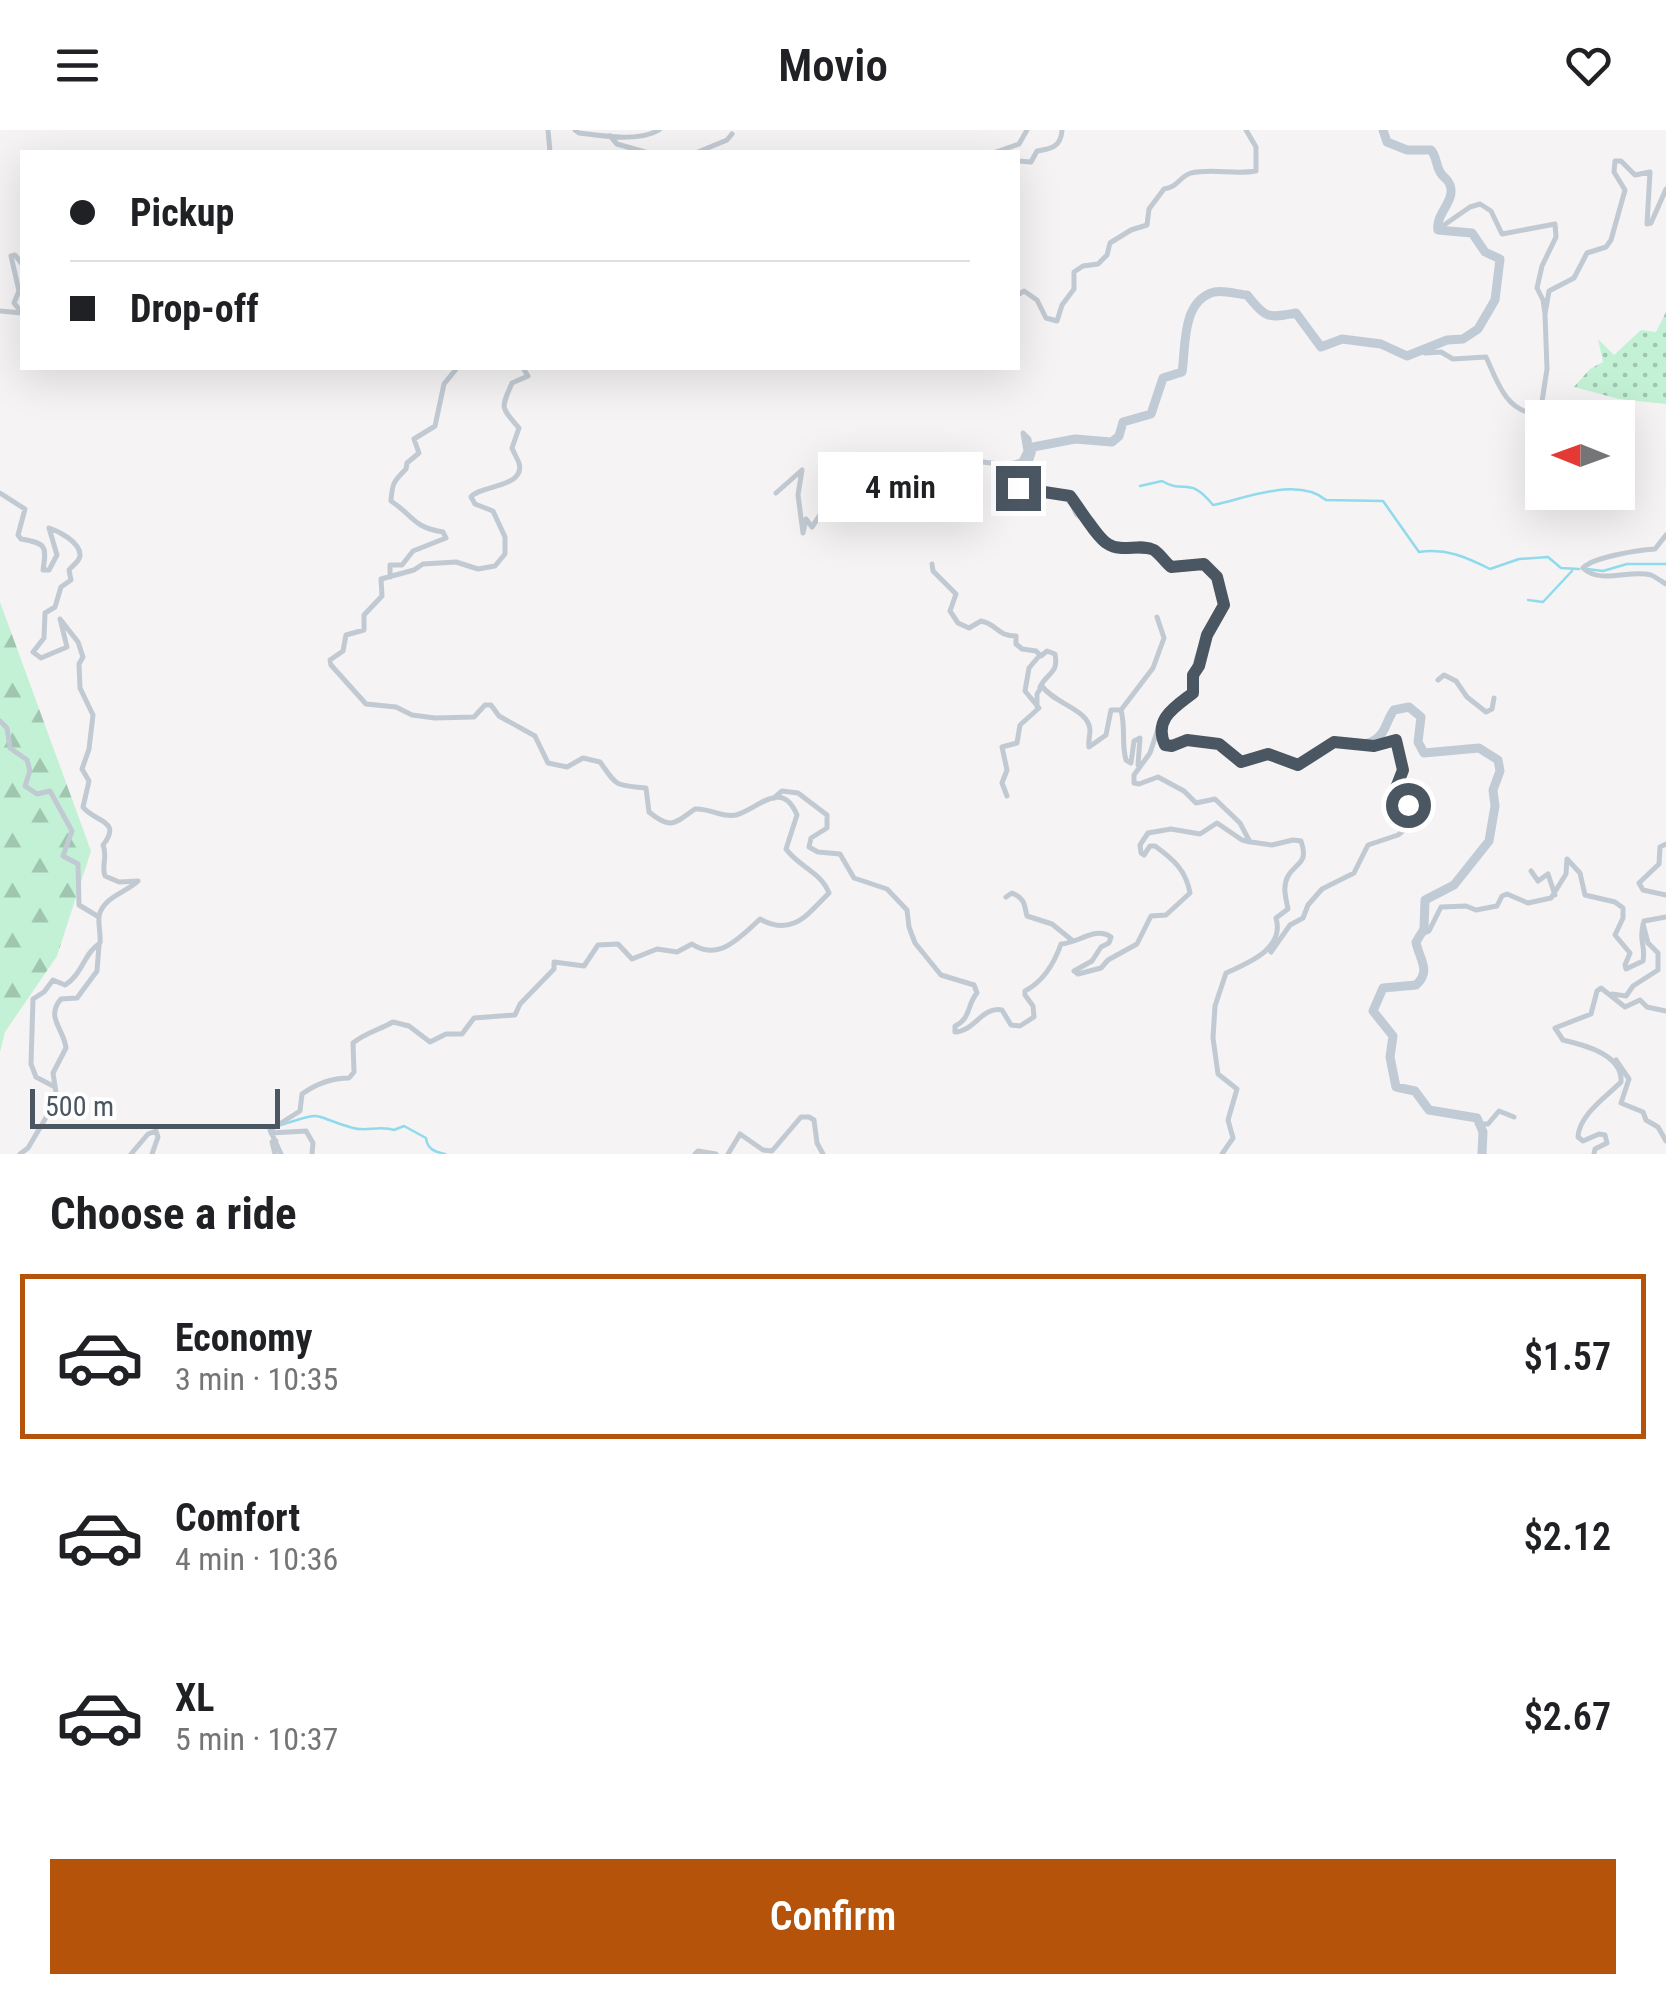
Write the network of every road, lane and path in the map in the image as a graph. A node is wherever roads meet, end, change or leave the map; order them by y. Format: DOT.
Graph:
graph roads {
  1 [pos="575,130"];
  2 [pos="660,130"];
  3 [pos="1027,130"];
  4 [pos="1062,130"];
  5 [pos="1246,130"];
  6 [pos="1383,130"];
  7 [pos="732,134"];
  8 [pos="610,136"];
  9 [pos="638,150"];
  10 [pos="703,150"];
  11 [pos="1002,150"];
  12 [pos="1020,160"];
  13 [pos="1666,188"];
  14 [pos="1436,224"];
  15 [pos="20,261"];
  16 [pos="1020,294"];
  17 [pos="20,310"];
  18 [pos="1545,314"];
  19 [pos="1416,354"];
  20 [pos="455,370"];
  21 [pos="524,370"];
  22 [pos="1031,452"];
  23 [pos="0,492"];
  24 [pos="776,494"];
  25 [pos="1666,535"];
  26 [pos="932,564"];
  27 [pos="390,577"];
  28 [pos="1666,584"];
  29 [pos="1157,617"];
  30 [pos="1039,658"];
  31 [pos="1438,680"];
  32 [pos="1040,686"];
  33 [pos="1494,698"];
  34 [pos="1037,706"];
  35 [pos="1121,710"];
  36 [pos="1166,716"];
  37 [pos="0,721"];
  38 [pos="1364,745"];
  39 [pos="1138,768"];
  40 [pos="1008,796"];
  41 [pos="774,798"];
  42 [pos="1250,842"];
  43 [pos="1666,844"];
  44 [pos="1531,872"];
  45 [pos="1555,895"];
  46 [pos="1666,895"];
  47 [pos="1006,896"];
  48 [pos="99,917"];
  49 [pos="1666,917"];
  50 [pos="1643,924"];
  51 [pos="1420,934"];
  52 [pos="1076,943"];
  53 [pos="99,945"];
  54 [pos="1263,954"];
  55 [pos="1610,993"];
  56 [pos="1666,1011"];
  57 [pos="1613,1060"];
  58 [pos="55,1087"];
  59 [pos="1514,1117"];
  60 [pos="1480,1124"];
  61 [pos="271,1133"];
  62 [pos="1666,1141"];
  63 [pos="20,1154"];
  64 [pos="131,1154"];
  65 [pos="152,1154"];
  66 [pos="278,1154"];
  67 [pos="312,1154"];
  68 [pos="695,1154"];
  69 [pos="716,1154"];
  70 [pos="728,1154"];
  71 [pos="823,1154"];
  72 [pos="1222,1154"];
  73 [pos="1482,1154"];
  74 [pos="1594,1154"];
  1 -- 8 [label="street"];
  2 -- 8 [label="street"];
  3 -- 11 [label="street"];
  4 -- 12 [label="street"];
  5 -- 16 [label="street"];
  6 -- 14 [label="street"];
  7 -- 10 [label="street"];
  8 -- 9 [label="street"];
  13 -- 18 [label="street"];
  14 -- 18 [label="street"];
  14 -- 19 [label="street"];
  15 -- 17 [label="street"];
  18 -- 19 [label="street"];
  19 -- 22 [label="street"];
  20 -- 27 [label="street"];
  21 -- 27 [label="street"];
  22 -- 24 [label="street"];
  22 -- 36 [label="street"];
  23 -- 48 [label="street"];
  25 -- 28 [label="street"];
  26 -- 30 [label="street"];
  27 -- 41 [label="street"];
  29 -- 35 [label="street"];
  30 -- 32 [label="street"];
  30 -- 34 [label="street"];
  31 -- 33 [label="street"];
  32 -- 34 [label="street"];
  32 -- 35 [label="street"];
  34 -- 40 [label="street"];
  35 -- 39 [label="street"];
  36 -- 38 [label="street"];
  36 -- 39 [label="street"];
  37 -- 48 [label="street"];
  38 -- 51 [label="street"];
  38 -- 54 [label="street"];
  39 -- 42 [label="street"];
  41 -- 52 [label="street"];
  41 -- 61 [label="street"];
  42 -- 52 [label="street"];
  42 -- 54 [label="street"];
  43 -- 46 [label="street"];
  44 -- 45 [label="street"];
  45 -- 50 [label="street"];
  45 -- 51 [label="street"];
  47 -- 52 [label="street"];
  48 -- 53 [label="street"];
  49 -- 50 [label="street"];
  50 -- 55 [label="street"];
  51 -- 60 [label="street"];
  53 -- 58 [label="street"];
  53 -- 58 [label="street"];
  54 -- 72 [label="street"];
  55 -- 56 [label="street"];
  55 -- 57 [label="street"];
  57 -- 62 [label="street"];
  57 -- 74 [label="street"];
  58 -- 63 [label="street"];
  59 -- 60 [label="street"];
  60 -- 73 [label="street"];
  61 -- 66 [label="street"];
  61 -- 67 [label="street"];
  64 -- 65 [label="street"];
  68 -- 69 [label="street"];
  70 -- 71 [label="street"];
}
